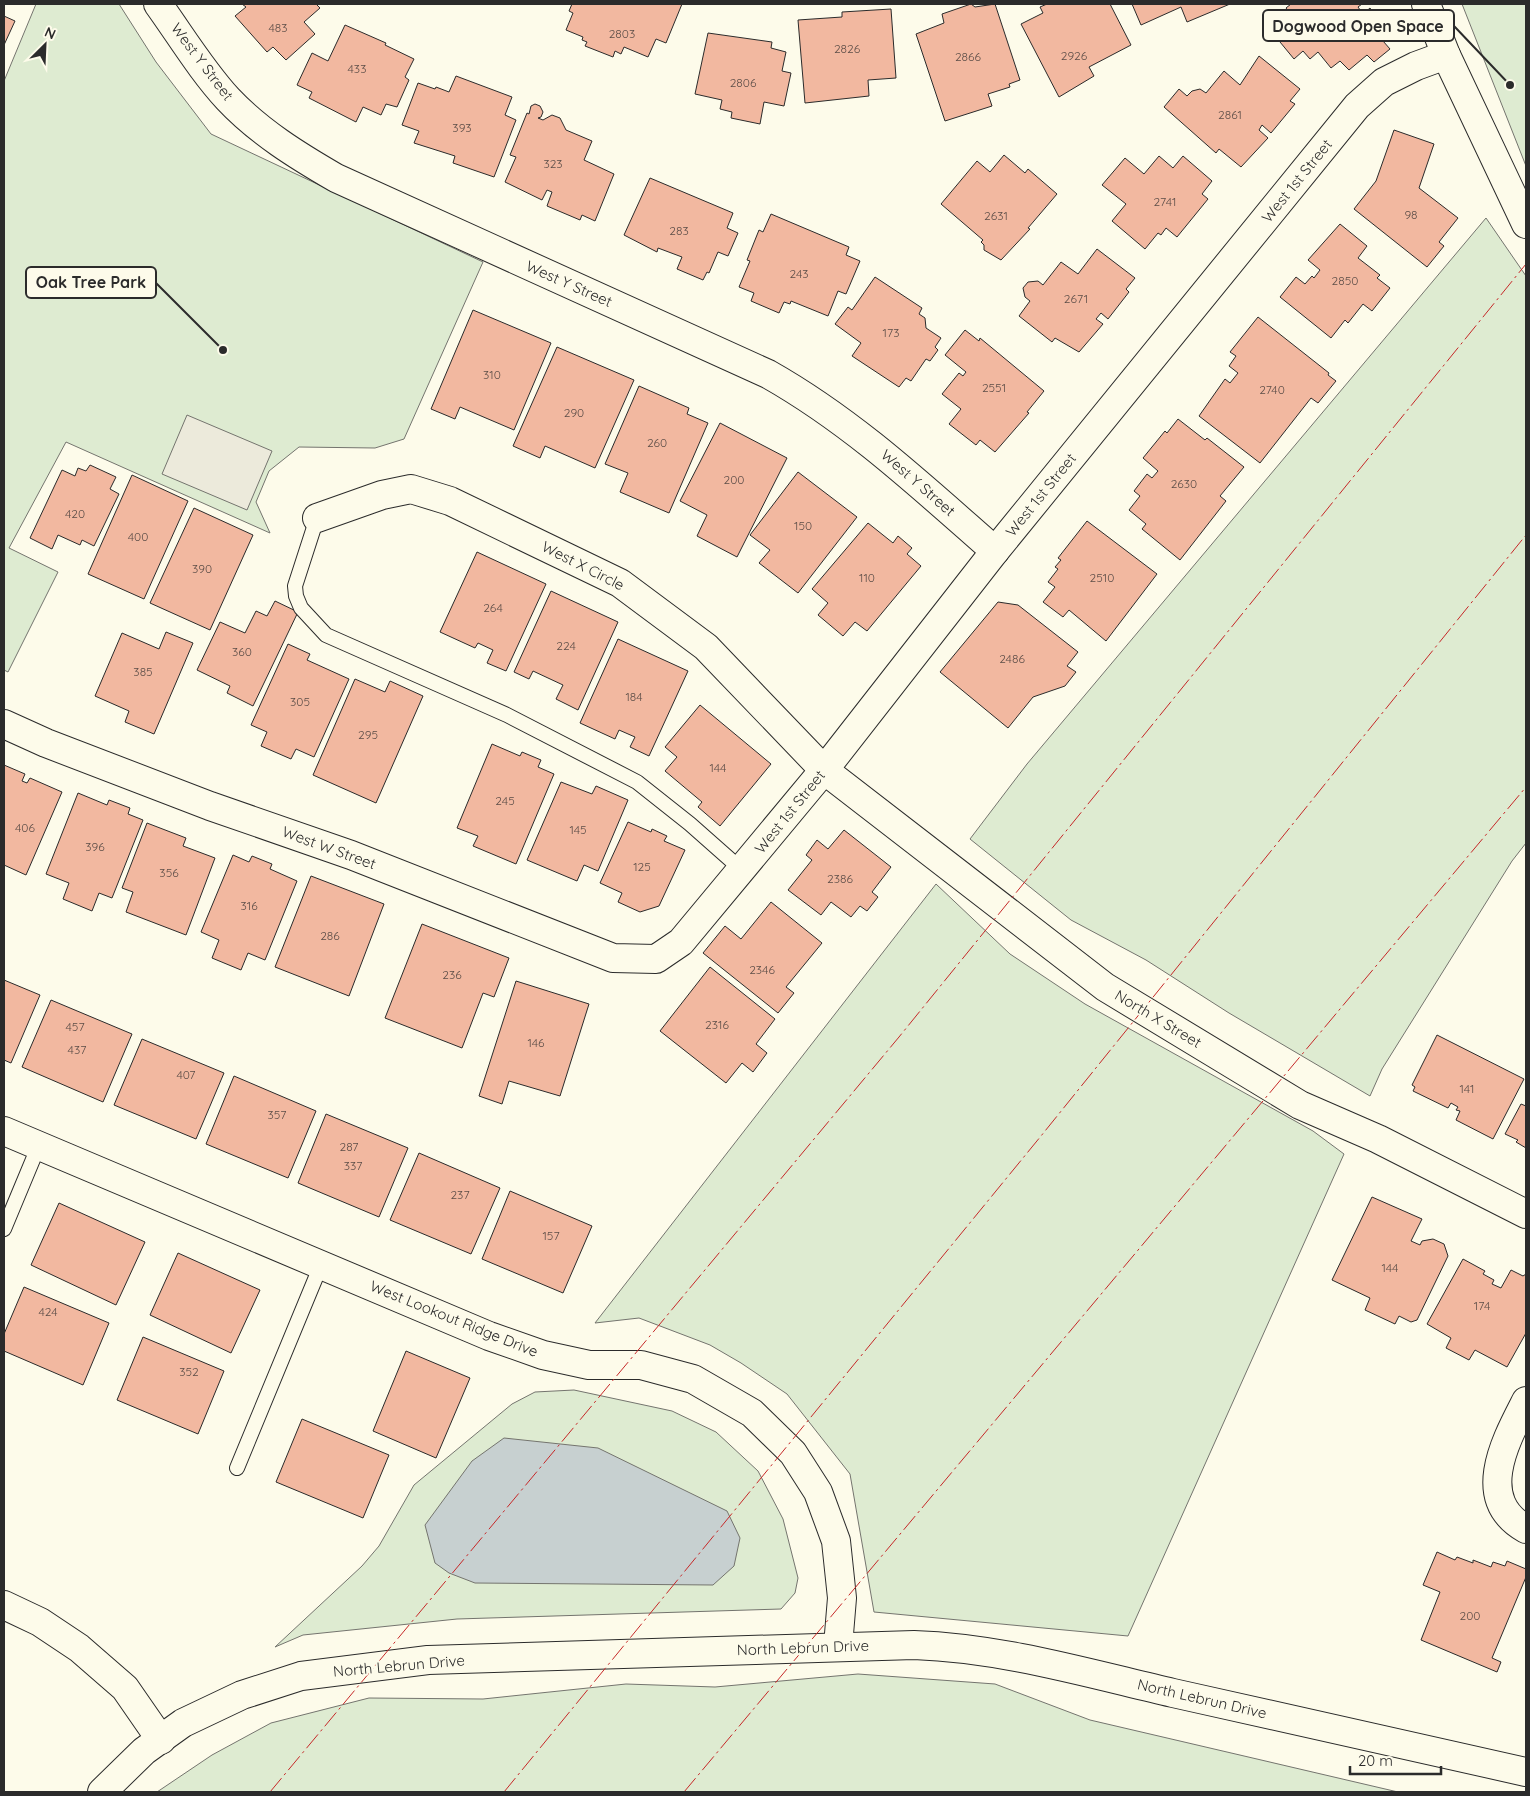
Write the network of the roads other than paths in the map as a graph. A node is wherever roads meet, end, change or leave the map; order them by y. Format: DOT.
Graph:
graph roads {
  1 [pos="158,4"];
  2 [pos="1426,4"];
  3 [pos="1446,56"];
  4 [pos="1526,224"];
  5 [pos="317,518"];
  6 [pos="996,551"];
  7 [pos="4,724"];
  8 [pos="824,770"];
  9 [pos="742,870"];
  10 [pos="656,958"];
  11 [pos="4,1131"];
  12 [pos="39,1145"];
  13 [pos="1526,1214"];
  14 [pos="4,1229"];
  15 [pos="321,1265"];
  16 [pos="1526,1401"];
  17 [pos="238,1468"];
  18 [pos="1526,1529"];
  19 [pos="4,1605"];
  20 [pos="838,1646"];
  21 [pos="161,1740"];
  22 [pos="1526,1772"];
  23 [pos="102,1792"];
  1 -- 6 [label="street, West Y Street"];
  2 -- 3 [label="street"];
  3 -- 4 [label="street"];
  3 -- 6 [label="street, West 1st Street"];
  5 -- 8 [label="street, West X Circle"];
  5 -- 9 [label="lane"];
  6 -- 8 [label="street, West 1st Street"];
  7 -- 10 [label="street, West W Street"];
  8 -- 9 [label="street, West 1st Street"];
  8 -- 13 [label="street, North X Street"];
  9 -- 10 [label="street, West 1st Street"];
  11 -- 12 [label="street, West Lookout Ridge Drive"];
  12 -- 14 [label="lane"];
  12 -- 15 [label="street, West Lookout Ridge Drive"];
  15 -- 17 [label="lane"];
  15 -- 20 [label="street, West Lookout Ridge Drive"];
  16 -- 18 [label="street"];
  19 -- 21 [label="street"];
  20 -- 21 [label="street, North Lebrun Drive"];
  20 -- 22 [label="street, North Lebrun Drive"];
  21 -- 23 [label="street, North Lebrun Drive"];
}
